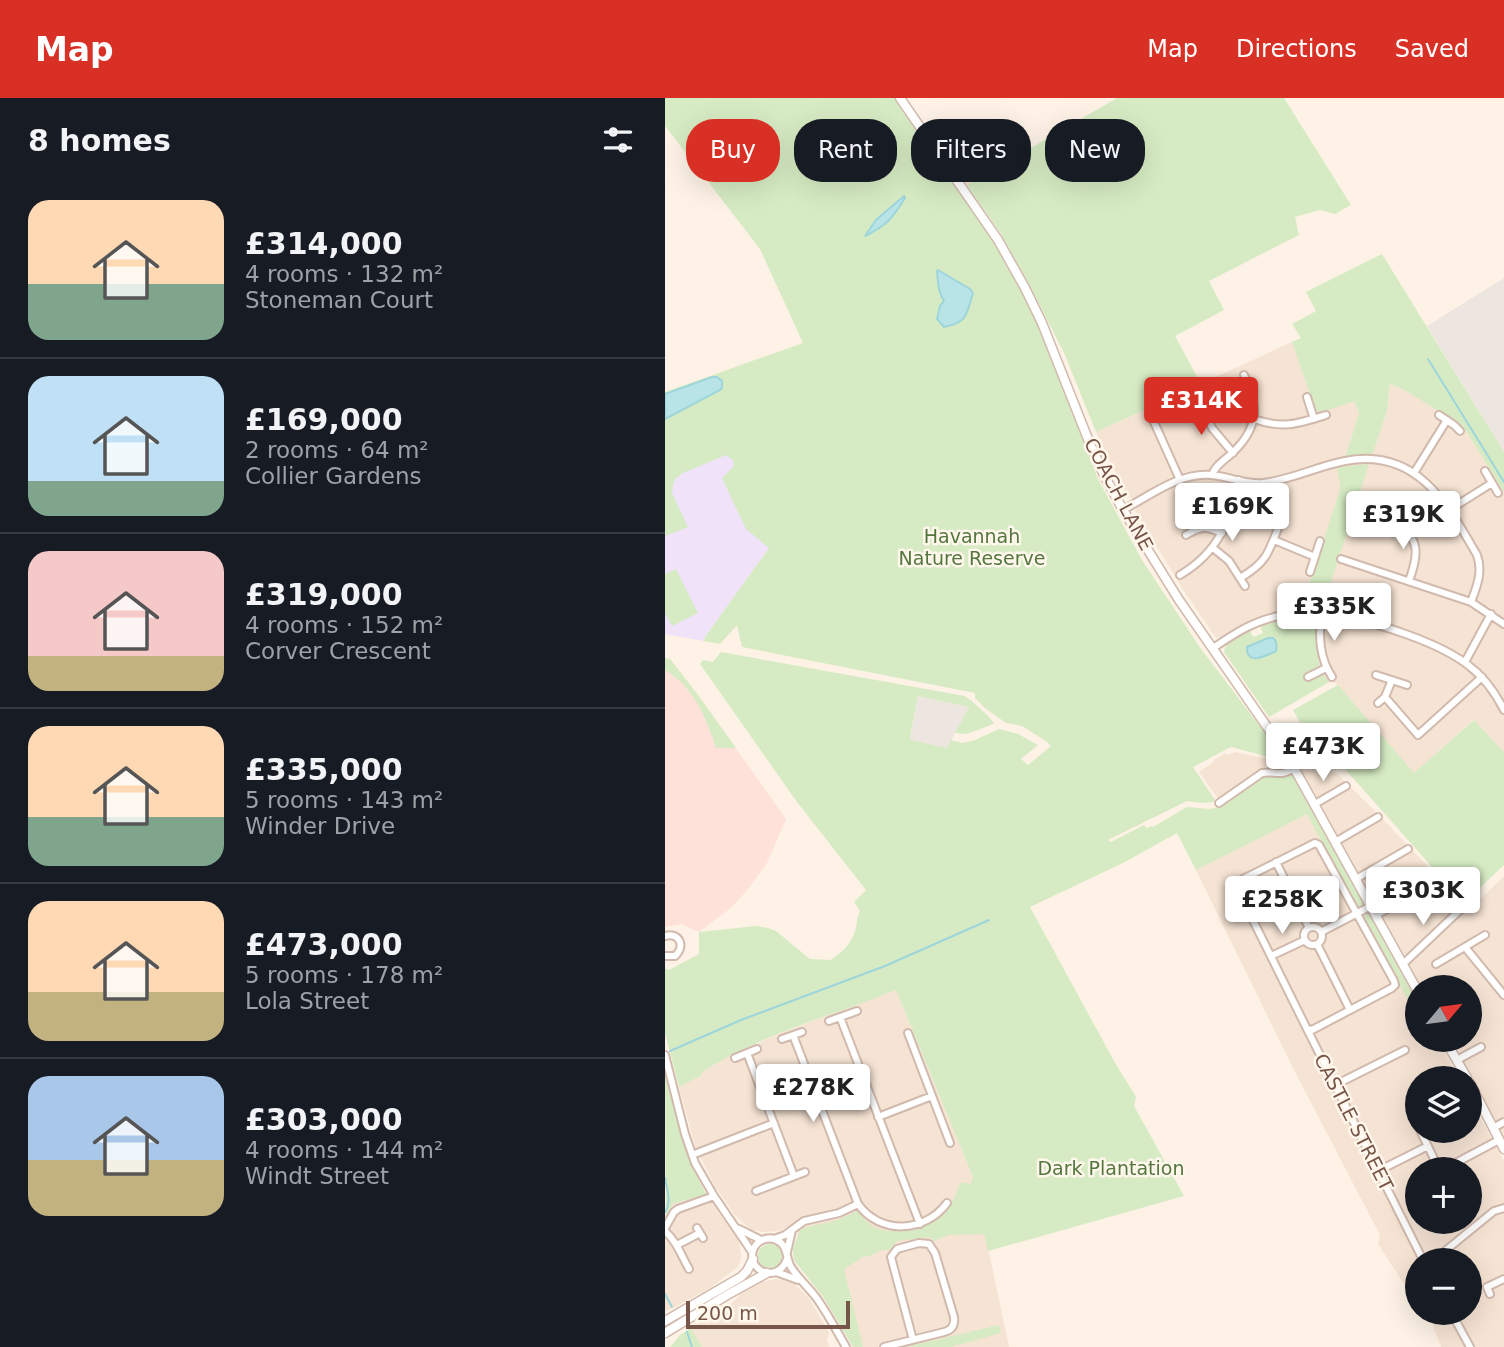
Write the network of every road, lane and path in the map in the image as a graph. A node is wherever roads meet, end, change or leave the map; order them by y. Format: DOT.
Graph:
graph roads {
  1 [pos="900,98"];
  2 [pos="1244,375"];
  3 [pos="1307,397"];
  4 [pos="1199,402"];
  5 [pos="1218,413"];
  6 [pos="1326,415"];
  7 [pos="1439,415"];
  8 [pos="1207,418"];
  9 [pos="1254,419"];
  10 [pos="1314,419"];
  11 [pos="1447,420"];
  12 [pos="1154,422"];
  13 [pos="1460,431"];
  14 [pos="1233,453"];
  15 [pos="1485,471"];
  16 [pos="1414,473"];
  17 [pos="1212,475"];
  18 [pos="1180,480"];
  19 [pos="1239,480"];
  20 [pos="1492,483"];
  21 [pos="1498,494"];
  22 [pos="1123,510"];
  23 [pos="1449,510"];
  24 [pos="1392,521"];
  25 [pos="1280,523"];
  26 [pos="1406,531"];
  27 [pos="1222,533"];
  28 [pos="1186,535"];
  29 [pos="1399,537"];
  30 [pos="1274,540"];
  31 [pos="1321,541"];
  32 [pos="1213,548"];
  33 [pos="1315,556"];
  34 [pos="1342,559"];
  35 [pos="1310,572"];
  36 [pos="1180,575"];
  37 [pos="1240,578"];
  38 [pos="1409,581"];
  39 [pos="1245,586"];
  40 [pos="1471,602"];
  41 [pos="1321,614"];
  42 [pos="1491,614"];
  43 [pos="1504,624"];
  44 [pos="1213,648"];
  45 [pos="1465,662"];
  46 [pos="1326,668"];
  47 [pos="1375,675"];
  48 [pos="1308,677"];
  49 [pos="1332,677"];
  50 [pos="1482,677"];
  51 [pos="1392,680"];
  52 [pos="1408,685"];
  53 [pos="1385,697"];
  54 [pos="1378,703"];
  55 [pos="1504,710"];
  56 [pos="1295,768"];
  57 [pos="1346,786"];
  58 [pos="1219,803"];
  59 [pos="1315,804"];
  60 [pos="1378,817"];
  61 [pos="1335,842"];
  62 [pos="1408,849"];
  63 [pos="1276,862"];
  64 [pos="1356,879"];
  65 [pos="1437,881"];
  66 [pos="1461,909"];
  67 [pos="1373,911"];
  68 [pos="1357,914"];
  69 [pos="1309,928"];
  70 [pos="1321,932"];
  71 [pos="1485,934"];
  72 [pos="665,936"];
  73 [pos="1305,940"];
  74 [pos="1317,944"];
  75 [pos="1465,947"];
  76 [pos="665,956"];
  77 [pos="1271,956"];
  78 [pos="1403,964"];
  79 [pos="1436,964"];
  80 [pos="1409,975"];
  81 [pos="1504,995"];
  82 [pos="857,1010"];
  83 [pos="1350,1010"];
  84 [pos="840,1017"];
  85 [pos="829,1021"];
  86 [pos="1310,1029"];
  87 [pos="802,1032"];
  88 [pos="908,1033"];
  89 [pos="793,1035"];
  90 [pos="782,1040"];
  91 [pos="757,1049"];
  92 [pos="1405,1050"];
  93 [pos="1452,1052"];
  94 [pos="1472,1052"];
  95 [pos="747,1053"];
  96 [pos="665,1055"];
  97 [pos="735,1058"];
  98 [pos="1457,1060"];
  99 [pos="1460,1066"];
  100 [pos="1335,1084"];
  101 [pos="932,1096"];
  102 [pos="1482,1106"];
  103 [pos="878,1117"];
  104 [pos="1504,1122"];
  105 [pos="774,1123"];
  106 [pos="1493,1128"];
  107 [pos="950,1143"];
  108 [pos="1426,1143"];
  109 [pos="1502,1145"];
  110 [pos="1428,1146"];
  111 [pos="692,1155"];
  112 [pos="1378,1171"];
  113 [pos="805,1172"];
  114 [pos="794,1176"];
  115 [pos="756,1191"];
  116 [pos="714,1196"];
  117 [pos="947,1203"];
  118 [pos="858,1204"];
  119 [pos="1504,1208"];
  120 [pos="919,1224"];
  121 [pos="737,1228"];
  122 [pos="665,1230"];
  123 [pos="792,1230"];
  124 [pos="700,1233"];
  125 [pos="773,1239"];
  126 [pos="761,1240"];
  127 [pos="677,1245"];
  128 [pos="1417,1248"];
  129 [pos="1449,1248"];
  130 [pos="753,1255"];
  131 [pos="787,1256"];
  132 [pos="689,1269"];
  133 [pos="776,1272"];
  134 [pos="767,1273"];
  135 [pos="1504,1279"];
  136 [pos="803,1283"];
  137 [pos="1490,1294"];
  138 [pos="665,1321"];
  139 [pos="1458,1325"];
  140 [pos="669,1331"];
  141 [pos="665,1339"];
  142 [pos="913,1340"];
  143 [pos="846,1347"];
  144 [pos="884,1347"];
  145 [pos="1470,1347"];
  1 -- 22 [label="street, COACH LANE"];
  2 -- 9 [label="street"];
  3 -- 10 [label="street"];
  4 -- 8 [label="street"];
  5 -- 8 [label="street"];
  6 -- 10 [label="street"];
  7 -- 11 [label="street"];
  8 -- 14 [label="street"];
  9 -- 10 [label="street"];
  9 -- 14 [label="street"];
  11 -- 13 [label="street"];
  11 -- 16 [label="street"];
  12 -- 18 [label="street"];
  14 -- 17 [label="street"];
  15 -- 20 [label="street"];
  16 -- 19 [label="street"];
  16 -- 23 [label="street"];
  17 -- 18 [label="street"];
  17 -- 19 [label="street"];
  18 -- 22 [label="street"];
  19 -- 27 [label="street"];
  20 -- 21 [label="street"];
  20 -- 23 [label="street"];
  22 -- 44 [label="street, COACH LANE"];
  23 -- 40 [label="street"];
  24 -- 26 [label="street"];
  25 -- 30 [label="street"];
  26 -- 29 [label="street"];
  26 -- 38 [label="street"];
  27 -- 28 [label="street"];
  27 -- 32 [label="street"];
  30 -- 33 [label="street"];
  30 -- 37 [label="street"];
  31 -- 33 [label="street"];
  32 -- 36 [label="street"];
  32 -- 37 [label="street"];
  33 -- 35 [label="street"];
  34 -- 38 [label="street"];
  37 -- 39 [label="street"];
  38 -- 40 [label="street"];
  40 -- 42 [label="street"];
  41 -- 44 [label="street"];
  41 -- 45 [label="street"];
  41 -- 46 [label="street"];
  42 -- 43 [label="street"];
  42 -- 45 [label="street"];
  44 -- 56 [label="street, COACH LANE"];
  45 -- 50 [label="street"];
  46 -- 48 [label="street"];
  46 -- 49 [label="street"];
  47 -- 51 [label="street"];
  50 -- 53 [label="street"];
  50 -- 55 [label="street"];
  51 -- 52 [label="street"];
  51 -- 53 [label="street"];
  53 -- 54 [label="street"];
  56 -- 58 [label="street"];
  56 -- 59 [label="street, COACH LANE"];
  57 -- 59 [label="street"];
  59 -- 61 [label="street, COACH LANE"];
  60 -- 61 [label="street"];
  61 -- 64 [label="street, COACH LANE"];
  62 -- 64 [label="street"];
  63 -- 68 [label="street"];
  63 -- 69 [label="street"];
  63 -- 77 [label="street, CASTLE STREET"];
  64 -- 67 [label="street, COACH LANE"];
  65 -- 67 [label="street"];
  66 -- 78 [label="street"];
  67 -- 68 [label="street"];
  67 -- 78 [label="street, COACH LANE"];
  68 -- 70 [label="street"];
  68 -- 83 [label="street"];
  69 -- 70 [label="street"];
  69 -- 73 [label="street"];
  70 -- 74 [label="street"];
  71 -- 75 [label="street"];
  72 -- 76 [label="street"];
  73 -- 74 [label="street"];
  73 -- 77 [label="street"];
  74 -- 83 [label="street"];
  75 -- 79 [label="street"];
  75 -- 81 [label="street"];
  77 -- 86 [label="street, CASTLE STREET"];
  78 -- 80 [label="street, COACH LANE"];
  82 -- 84 [label="street"];
  83 -- 86 [label="street"];
  84 -- 85 [label="street"];
  84 -- 103 [label="street"];
  86 -- 100 [label="street, CASTLE STREET"];
  87 -- 89 [label="street"];
  88 -- 101 [label="street"];
  89 -- 90 [label="street"];
  89 -- 118 [label="street"];
  91 -- 95 [label="street"];
  92 -- 100 [label="street"];
  93 -- 98 [label="street"];
  94 -- 98 [label="street"];
  95 -- 97 [label="street"];
  95 -- 105 [label="street"];
  96 -- 111 [label="street"];
  98 -- 99 [label="street"];
  100 -- 112 [label="street, CASTLE STREET"];
  101 -- 103 [label="street"];
  101 -- 107 [label="street"];
  102 -- 106 [label="street"];
  103 -- 120 [label="street"];
  104 -- 106 [label="street"];
  105 -- 111 [label="street"];
  105 -- 114 [label="street"];
  106 -- 109 [label="street"];
  108 -- 110 [label="street"];
  109 -- 110 [label="street"];
  110 -- 112 [label="street"];
  111 -- 116 [label="street"];
  112 -- 128 [label="street, CASTLE STREET"];
  113 -- 114 [label="street"];
  114 -- 115 [label="street"];
  116 -- 121 [label="street"];
  116 -- 122 [label="street"];
  117 -- 120 [label="street"];
  118 -- 120 [label="street"];
  118 -- 123 [label="street"];
  119 -- 129 [label="street"];
  121 -- 126 [label="street"];
  121 -- 130 [label="street"];
  122 -- 127 [label="street"];
  123 -- 125 [label="street"];
  123 -- 131 [label="street"];
  124 -- 127 [label="street"];
  125 -- 126 [label="street"];
  125 -- 131 [label="street"];
  126 -- 130 [label="street"];
  127 -- 132 [label="street"];
  130 -- 134 [label="street"];
  130 -- 138 [label="street"];
  131 -- 133 [label="street"];
  131 -- 136 [label="street"];
  133 -- 134 [label="street"];
  133 -- 136 [label="street"];
  134 -- 140 [label="street"];
  135 -- 137 [label="street"];
  136 -- 143 [label="street"];
  139 -- 145 [label="street"];
  140 -- 141 [label="street"];
  142 -- 142 [label="street"];
  142 -- 144 [label="street"];
}
